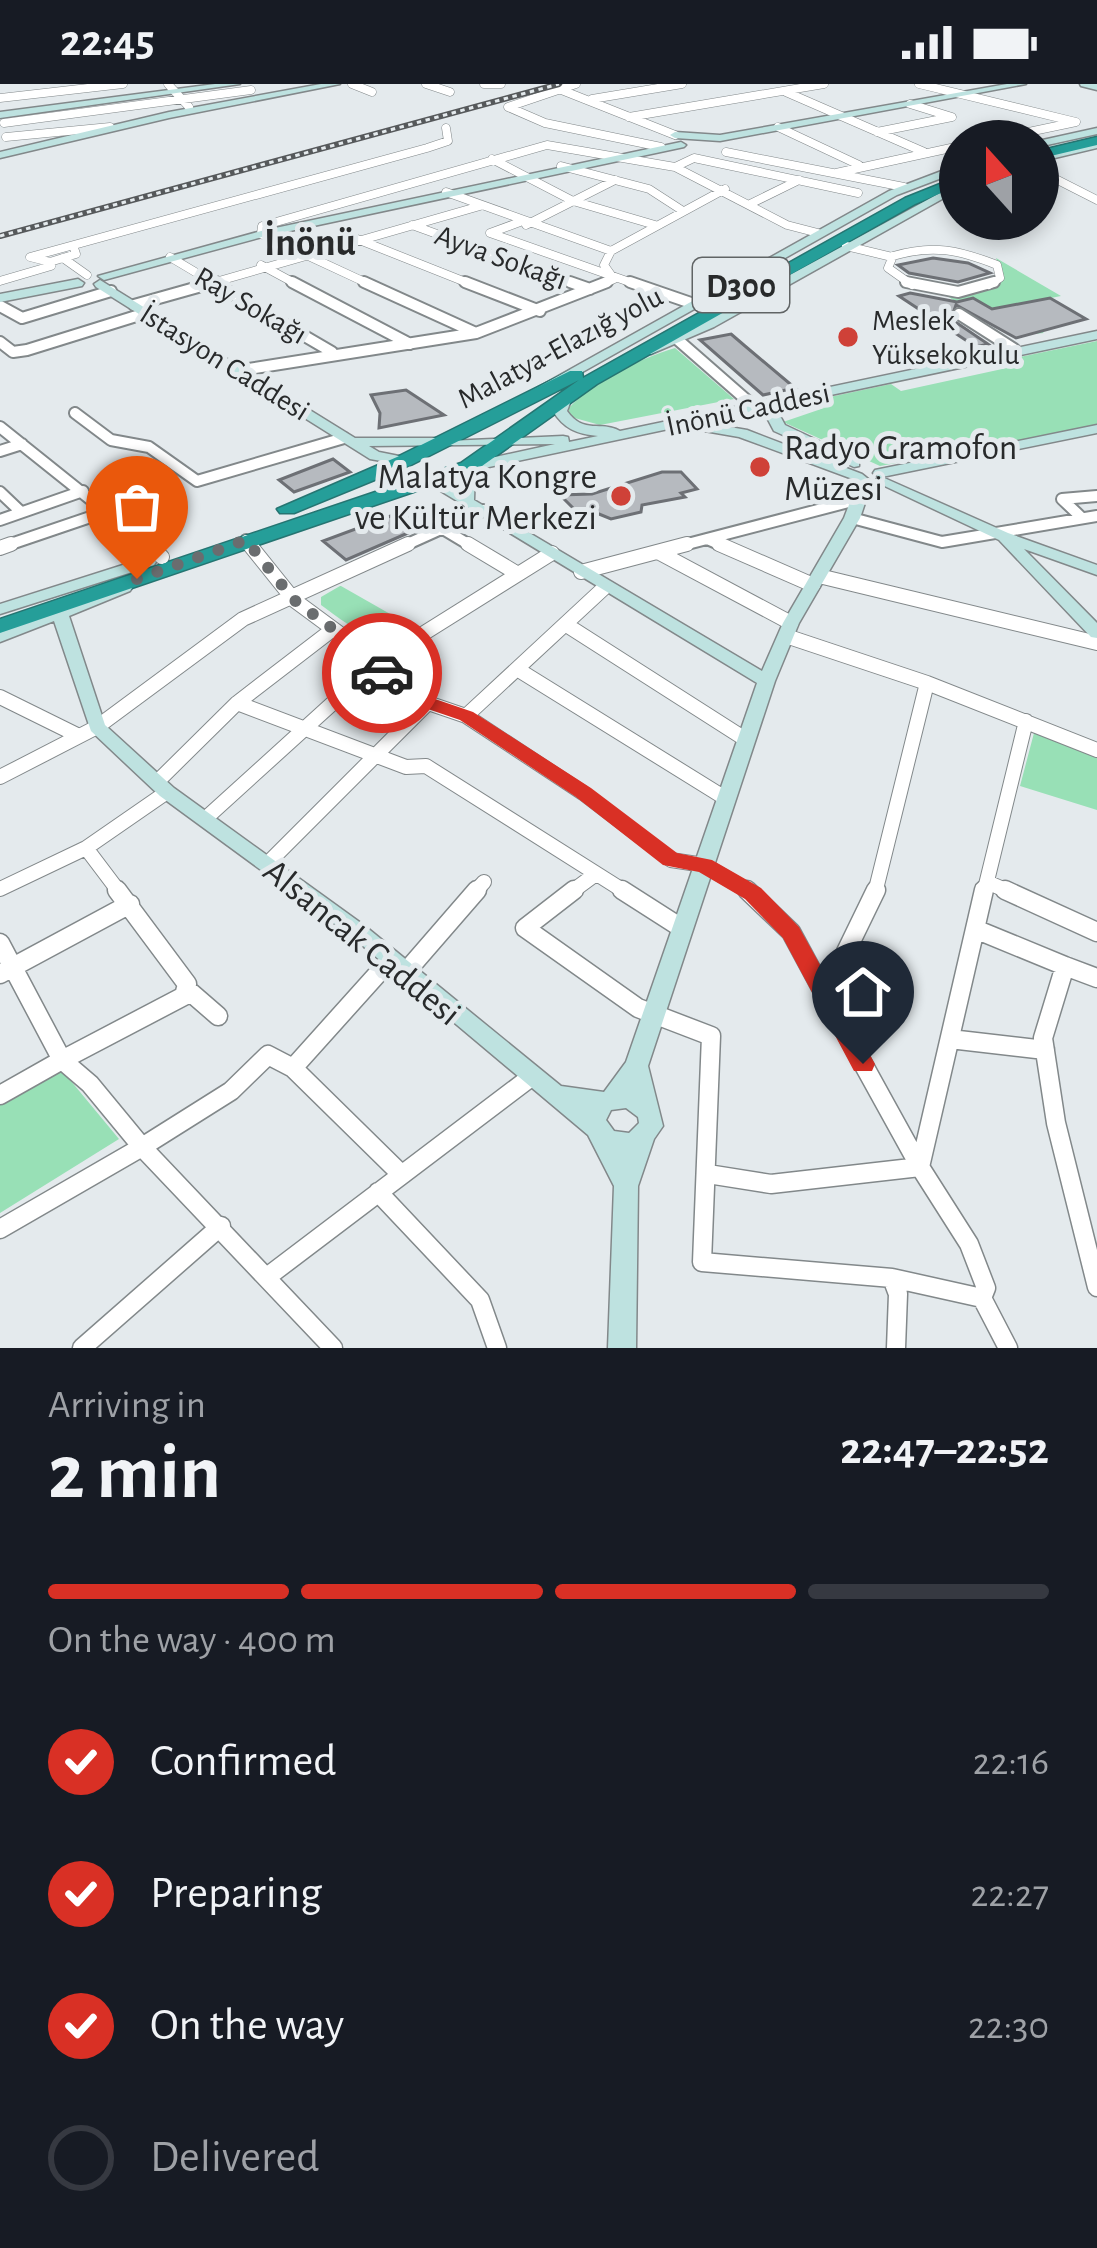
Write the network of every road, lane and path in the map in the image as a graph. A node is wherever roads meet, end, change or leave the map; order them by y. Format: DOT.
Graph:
graph roads {
  1 [pos="123,84"];
  2 [pos="336,84"];
  3 [pos="352,84"];
  4 [pos="426,84"];
  5 [pos="484,84"];
  6 [pos="501,84"];
  7 [pos="576,84"];
  8 [pos="682,84"];
  9 [pos="770,84"];
  10 [pos="824,84"];
  11 [pos="920,84"];
  12 [pos="1017,84"];
  13 [pos="1084,84"];
  14 [pos="324,85"];
  15 [pos="71,87"];
  16 [pos="1097,87"];
  17 [pos="248,89"];
  18 [pos="560,89"];
  19 [pos="784,91"];
  20 [pos="372,92"];
  21 [pos="450,92"];
  22 [pos="967,94"];
  23 [pos="180,97"];
  24 [pos="0,98"];
  25 [pos="587,100"];
  26 [pos="910,104"];
  27 [pos="91,110"];
  28 [pos="841,116"];
  29 [pos="629,117"];
  30 [pos="1,118"];
  31 [pos="1059,126"];
  32 [pos="111,127"];
  33 [pos="778,127"];
  34 [pos="446,128"];
  35 [pos="877,132"];
  36 [pos="6,137"];
  37 [pos="1097,141"];
  38 [pos="716,142"];
  39 [pos="687,143"];
  40 [pos="661,147"];
  41 [pos="1059,148"];
  42 [pos="939,150"];
  43 [pos="632,152"];
  44 [pos="726,152"];
  45 [pos="924,152"];
  46 [pos="5,154"];
  47 [pos="607,157"];
  48 [pos="492,159"];
  49 [pos="646,160"];
  50 [pos="859,164"];
  51 [pos="561,166"];
  52 [pos="675,167"];
  53 [pos="836,173"];
  54 [pos="522,175"];
  55 [pos="615,179"];
  56 [pos="799,180"];
  57 [pos="1059,181"];
  58 [pos="939,183"];
  59 [pos="939,184"];
  60 [pos="399,188"];
  61 [pos="725,189"];
  62 [pos="939,189"];
  63 [pos="446,192"];
  64 [pos="857,193"];
  65 [pos="908,194"];
  66 [pos="416,199"];
  67 [pos="1097,200"];
  68 [pos="573,201"];
  69 [pos="751,204"];
  70 [pos="480,206"];
  71 [pos="683,211"];
  72 [pos="523,224"];
  73 [pos="412,225"];
  74 [pos="655,225"];
  75 [pos="818,233"];
  76 [pos="261,234"];
  77 [pos="357,238"];
  78 [pos="846,246"];
  79 [pos="74,248"];
  80 [pos="986,248"];
  81 [pos="611,251"];
  82 [pos="974,253"];
  83 [pos="304,254"];
  84 [pos="170,257"];
  85 [pos="892,257"];
  86 [pos="65,260"];
  87 [pos="261,265"];
  88 [pos="614,279"];
  89 [pos="0,281"];
  90 [pos="211,281"];
  91 [pos="96,282"];
  92 [pos="919,286"];
  93 [pos="590,289"];
  94 [pos="0,302"];
  95 [pos="691,303"];
  96 [pos="140,309"];
  97 [pos="540,311"];
  98 [pos="22,318"];
  99 [pos="0,325"];
  100 [pos="476,333"];
  101 [pos="1097,333"];
  102 [pos="678,340"];
  103 [pos="0,342"];
  104 [pos="411,345"];
  105 [pos="1013,349"];
  106 [pos="332,352"];
  107 [pos="636,355"];
  108 [pos="236,371"];
  109 [pos="565,398"];
  110 [pos="783,400"];
  111 [pos="524,401"];
  112 [pos="750,403"];
  113 [pos="74,412"];
  114 [pos="722,413"];
  115 [pos="494,416"];
  116 [pos="533,422"];
  117 [pos="0,427"];
  118 [pos="779,428"];
  119 [pos="657,429"];
  120 [pos="618,431"];
  121 [pos="1096,431"];
  122 [pos="741,433"];
  123 [pos="347,440"];
  124 [pos="448,442"];
  125 [pos="22,444"];
  126 [pos="502,445"];
  127 [pos="0,451"];
  128 [pos="471,464"];
  129 [pos="422,473"];
  130 [pos="869,480"];
  131 [pos="335,490"];
  132 [pos="83,491"];
  133 [pos="0,492"];
  134 [pos="1097,496"];
  135 [pos="467,499"];
  136 [pos="356,502"];
  137 [pos="483,510"];
  138 [pos="108,511"];
  139 [pos="21,512"];
  140 [pos="1097,516"];
  141 [pos="852,518"];
  142 [pos="1082,518"];
  143 [pos="0,520"];
  144 [pos="443,529"];
  145 [pos="1003,536"];
  146 [pos="707,539"];
  147 [pos="246,540"];
  148 [pos="0,548"];
  149 [pos="658,552"];
  150 [pos="552,553"];
  151 [pos="162,561"];
  152 [pos="1097,570"];
  153 [pos="581,572"];
  154 [pos="518,574"];
  155 [pos="816,580"];
  156 [pos="604,588"];
  157 [pos="294,600"];
  158 [pos="60,611"];
  159 [pos="0,612"];
  160 [pos="565,624"];
  161 [pos="0,626"];
  162 [pos="788,629"];
  163 [pos="332,630"];
  164 [pos="1097,633"];
  165 [pos="0,638"];
  166 [pos="1097,643"];
  167 [pos="378,662"];
  168 [pos="517,669"];
  169 [pos="766,681"];
  170 [pos="927,683"];
  171 [pos="0,697"];
  172 [pos="237,703"];
  173 [pos="428,703"];
  174 [pos="466,716"];
  175 [pos="1026,722"];
  176 [pos="308,730"];
  177 [pos="88,731"];
  178 [pos="745,739"];
  179 [pos="1097,750"];
  180 [pos="378,755"];
  181 [pos="0,777"];
  182 [pos="162,787"];
  183 [pos="725,798"];
  184 [pos="205,819"];
  185 [pos="86,848"];
  186 [pos="268,863"];
  187 [pos="704,866"];
  188 [pos="593,876"];
  189 [pos="484,882"];
  190 [pos="987,882"];
  191 [pos="0,889"];
  192 [pos="130,904"];
  193 [pos="683,929"];
  194 [pos="975,929"];
  195 [pos="1097,932"];
  196 [pos="0,943"];
  197 [pos="1065,966"];
  198 [pos="398,967"];
  199 [pos="7,970"];
  200 [pos="1097,978"];
  201 [pos="188,990"];
  202 [pos="825,995"];
  203 [pos="656,1015"];
  204 [pos="218,1016"];
  205 [pos="950,1039"];
  206 [pos="1045,1050"];
  207 [pos="62,1060"];
  208 [pos="636,1066"];
  209 [pos="293,1068"];
  210 [pos="531,1077"];
  211 [pos="0,1095"];
  212 [pos="555,1095"];
  213 [pos="608,1100"];
  214 [pos="644,1106"];
  215 [pos="597,1131"];
  216 [pos="642,1139"];
  217 [pos="142,1147"];
  218 [pos="920,1168"];
  219 [pos="708,1174"];
  220 [pos="402,1175"];
  221 [pos="626,1186"];
  222 [pos="378,1192"];
  223 [pos="221,1226"];
  224 [pos="0,1229"];
  225 [pos="267,1277"];
  226 [pos="892,1278"];
  227 [pos="1097,1287"];
  228 [pos="982,1298"];
  229 [pos="82,1348"];
  230 [pos="333,1348"];
  231 [pos="497,1348"];
  232 [pos="622,1348"];
  233 [pos="896,1348"];
  234 [pos="1008,1348"];
  1 -- 15 [label="street"];
  2 -- 14 [label="main road"];
  3 -- 20 [label="street"];
  4 -- 21 [label="street"];
  5 -- 6 [label="street"];
  7 -- 18 [label="street"];
  8 -- 25 [label="street"];
  9 -- 19 [label="street"];
  10 -- 19 [label="street"];
  11 -- 22 [label="street"];
  12 -- 22 [label="main road"];
  13 -- 16 [label="main road"];
  14 -- 17 [label="main road"];
  15 -- 24 [label="street"];
  15 -- 27 [label="street"];
  17 -- 23 [label="main road"];
  17 -- 23 [label="main road"];
  18 -- 25 [label="street"];
  18 -- 40 [label="street"];
  19 -- 28 [label="street"];
  19 -- 29 [label="street"];
  22 -- 26 [label="main road"];
  22 -- 31 [label="street"];
  23 -- 27 [label="main road"];
  23 -- 32 [label="main road"];
  25 -- 29 [label="street"];
  26 -- 28 [label="main road"];
  26 -- 35 [label="street"];
  27 -- 30 [label="main road"];
  27 -- 32 [label="street"];
  28 -- 33 [label="main road"];
  28 -- 35 [label="street"];
  29 -- 39 [label="street"];
  30 -- 36 [label="street"];
  32 -- 36 [label="street"];
  32 -- 46 [label="main road"];
  33 -- 38 [label="main road"];
  33 -- 50 [label="street"];
  34 -- 79 [label="street"];
  35 -- 45 [label="street"];
  36 -- 46 [label="street"];
  37 -- 41 [label="highway"];
  38 -- 39 [label="main road"];
  38 -- 44 [label="main road"];
  39 -- 40 [label="main road"];
  39 -- 43 [label="main road"];
  39 -- 44 [label="main road"];
  40 -- 43 [label="main road"];
  42 -- 45 [label="street"];
  43 -- 47 [label="main road"];
  43 -- 49 [label="street"];
  44 -- 53 [label="street"];
  45 -- 50 [label="street"];
  47 -- 48 [label="street"];
  47 -- 49 [label="street"];
  47 -- 51 [label="main road"];
  48 -- 54 [label="street"];
  48 -- 60 [label="street"];
  49 -- 52 [label="street"];
  50 -- 53 [label="street"];
  51 -- 54 [label="main road"];
  51 -- 55 [label="street"];
  52 -- 56 [label="street"];
  52 -- 61 [label="street"];
  53 -- 65 [label="street"];
  54 -- 63 [label="main road"];
  54 -- 68 [label="street"];
  55 -- 68 [label="street"];
  55 -- 71 [label="street"];
  56 -- 64 [label="street"];
  56 -- 69 [label="street"];
  57 -- 67 [label="street"];
  58 -- 65 [label="highway, Malatya-Elazığ yolu / D300"];
  59 -- 111 [label="highway, Malatya-Elazığ yolu / D300"];
  60 -- 66 [label="street"];
  60 -- 76 [label="street"];
  61 -- 69 [label="street"];
  61 -- 71 [label="street"];
  62 -- 78 [label="main road"];
  63 -- 66 [label="main road"];
  63 -- 70 [label="street"];
  65 -- 75 [label="main road"];
  65 -- 107 [label="highway, Malatya-Elazığ yolu / D300"];
  66 -- 76 [label="main road"];
  68 -- 72 [label="street"];
  68 -- 74 [label="street"];
  69 -- 75 [label="street"];
  70 -- 72 [label="street"];
  70 -- 73 [label="street"];
  71 -- 74 [label="street"];
  72 -- 81 [label="street"];
  72 -- 88 [label="street"];
  73 -- 77 [label="street"];
  73 -- 93 [label="street, Ayva Sokağı"];
  74 -- 81 [label="street"];
  75 -- 95 [label="main road"];
  76 -- 83 [label="street"];
  76 -- 84 [label="main road"];
  77 -- 83 [label="street"];
  77 -- 97 [label="street"];
  78 -- 85 [label="street"];
  78 -- 102 [label="main road"];
  79 -- 86 [label="street"];
  79 -- 86 [label="street, İstasyon Caddesi"];
  80 -- 82 [label="street"];
  81 -- 88 [label="street"];
  82 -- 85 [label="street"];
  82 -- 92 [label="street"];
  83 -- 87 [label="street"];
  83 -- 100 [label="street"];
  84 -- 90 [label="street, Ray Sokağı"];
  84 -- 91 [label="main road"];
  85 -- 92 [label="street"];
  86 -- 89 [label="street"];
  86 -- 91 [label="street, İstasyon Caddesi"];
  87 -- 90 [label="street"];
  87 -- 104 [label="street"];
  88 -- 93 [label="street"];
  88 -- 95 [label="street"];
  90 -- 96 [label="street"];
  90 -- 106 [label="street, Ray Sokağı"];
  91 -- 94 [label="main road"];
  91 -- 96 [label="main road, İstasyon Caddesi"];
  91 -- 98 [label="street"];
  92 -- 105 [label="street"];
  93 -- 97 [label="street"];
  94 -- 98 [label="street"];
  95 -- 111 [label="main road"];
  96 -- 103 [label="street"];
  96 -- 108 [label="main road, İstasyon Caddesi"];
  97 -- 100 [label="street"];
  98 -- 99 [label="street"];
  100 -- 104 [label="street"];
  101 -- 105 [label="main road, İnönü Caddesi"];
  101 -- 110 [label="main road, İnönü Caddesi"];
  102 -- 107 [label="main road"];
  102 -- 112 [label="street"];
  104 -- 106 [label="street"];
  105 -- 112 [label="main road, İnönü Caddesi"];
  106 -- 108 [label="street"];
  107 -- 109 [label="highway, Malatya-Elazığ yolu / D300"];
  108 -- 123 [label="main road, İstasyon Caddesi"];
  109 -- 116 [label="highway, Malatya-Elazığ yolu / D300"];
  109 -- 120 [label="main road"];
  110 -- 114 [label="main road, İnönü Caddesi"];
  110 -- 118 [label="main road"];
  111 -- 115 [label="highway, Malatya-Elazığ yolu / D300"];
  112 -- 114 [label="main road, İnönü Caddesi"];
  113 -- 123 [label="street"];
  114 -- 118 [label="main road"];
  114 -- 119 [label="main road, İnönü Caddesi"];
  114 -- 120 [label="main road"];
  114 -- 122 [label="main road"];
  115 -- 116 [label="highway"];
  115 -- 124 [label="highway, Malatya-Elazığ yolu / D300"];
  116 -- 126 [label="highway, Malatya-Elazığ yolu / D300"];
  117 -- 125 [label="street"];
  118 -- 130 [label="main road"];
  119 -- 122 [label="main road"];
  119 -- 128 [label="main road, İnönü Caddesi"];
  120 -- 126 [label="main road"];
  121 -- 130 [label="main road"];
  122 -- 130 [label="main road"];
  123 -- 124 [label="main road"];
  123 -- 129 [label="main road, İstasyon Caddesi"];
  124 -- 126 [label="main road"];
  124 -- 128 [label="highway"];
  124 -- 129 [label="highway, Malatya-Elazığ yolu"];
  125 -- 127 [label="street"];
  125 -- 132 [label="street"];
  126 -- 128 [label="highway, Malatya-Elazığ yolu / D300"];
  128 -- 129 [label="highway, Malatya-Elazığ yolu"];
  128 -- 135 [label="main road"];
  129 -- 131 [label="highway"];
  129 -- 135 [label="main road, İstasyon Caddesi"];
  129 -- 136 [label="highway"];
  130 -- 141 [label="main road"];
  130 -- 145 [label="main road"];
  130 -- 146 [label="street"];
  131 -- 136 [label="highway"];
  131 -- 151 [label="highway"];
  132 -- 138 [label="street"];
  132 -- 139 [label="street"];
  133 -- 139 [label="street"];
  134 -- 142 [label="street"];
  135 -- 137 [label="main road, İstasyon Caddesi"];
  136 -- 147 [label="highway"];
  137 -- 144 [label="street"];
  137 -- 150 [label="main road, İstasyon Caddesi"];
  138 -- 148 [label="street"];
  138 -- 151 [label="street"];
  139 -- 143 [label="street"];
  140 -- 142 [label="street"];
  141 -- 145 [label="street"];
  141 -- 155 [label="main road"];
  142 -- 145 [label="street"];
  144 -- 154 [label="street"];
  144 -- 157 [label="street"];
  145 -- 152 [label="main road"];
  145 -- 164 [label="main road"];
  146 -- 149 [label="street"];
  146 -- 155 [label="street"];
  147 -- 151 [label="highway"];
  147 -- 157 [label="street"];
  149 -- 153 [label="street"];
  149 -- 162 [label="street"];
  150 -- 153 [label="main road, İstasyon Caddesi"];
  150 -- 154 [label="street"];
  151 -- 158 [label="highway"];
  151 -- 159 [label="highway"];
  153 -- 156 [label="main road, İstasyon Caddesi"];
  154 -- 167 [label="street"];
  155 -- 162 [label="main road"];
  155 -- 166 [label="street"];
  156 -- 160 [label="street"];
  156 -- 169 [label="main road, İstasyon Caddesi"];
  157 -- 163 [label="street"];
  157 -- 177 [label="street"];
  158 -- 161 [label="highway"];
  158 -- 165 [label="main road"];
  158 -- 177 [label="main road"];
  160 -- 168 [label="street"];
  160 -- 178 [label="street"];
  162 -- 169 [label="main road"];
  162 -- 170 [label="street"];
  163 -- 167 [label="street"];
  163 -- 172 [label="street"];
  167 -- 173 [label="street"];
  167 -- 176 [label="street"];
  168 -- 174 [label="street"];
  168 -- 183 [label="street"];
  169 -- 178 [label="main road"];
  170 -- 175 [label="street"];
  170 -- 202 [label="street"];
  171 -- 177 [label="street"];
  172 -- 176 [label="street"];
  172 -- 182 [label="street"];
  173 -- 174 [label="street"];
  173 -- 180 [label="street"];
  174 -- 187 [label="street"];
  175 -- 179 [label="street"];
  175 -- 190 [label="street"];
  176 -- 180 [label="street"];
  176 -- 184 [label="street"];
  177 -- 181 [label="street"];
  177 -- 182 [label="main road, Alsancak Caddesi"];
  178 -- 183 [label="main road"];
  180 -- 186 [label="street"];
  180 -- 188 [label="street"];
  182 -- 184 [label="main road, Alsancak Caddesi"];
  182 -- 185 [label="street"];
  183 -- 187 [label="main road"];
  184 -- 186 [label="main road, Alsancak Caddesi"];
  185 -- 191 [label="street"];
  185 -- 192 [label="street"];
  186 -- 198 [label="main road, Alsancak Caddesi"];
  187 -- 193 [label="main road"];
  187 -- 202 [label="street"];
  188 -- 193 [label="street"];
  188 -- 203 [label="street"];
  189 -- 198 [label="street"];
  190 -- 194 [label="street"];
  190 -- 195 [label="street"];
  192 -- 199 [label="street"];
  192 -- 201 [label="street"];
  193 -- 203 [label="main road"];
  194 -- 197 [label="street"];
  194 -- 205 [label="street"];
  196 -- 199 [label="street"];
  197 -- 200 [label="street"];
  197 -- 206 [label="street"];
  198 -- 209 [label="street"];
  198 -- 210 [label="main road, Alsancak Caddesi"];
  199 -- 207 [label="street"];
  201 -- 204 [label="street"];
  201 -- 207 [label="street"];
  202 -- 218 [label="street"];
  203 -- 208 [label="main road"];
  203 -- 219 [label="street"];
  205 -- 206 [label="street"];
  205 -- 218 [label="street"];
  206 -- 227 [label="street"];
  207 -- 211 [label="street"];
  207 -- 217 [label="street"];
  208 -- 213 [label="main road"];
  208 -- 214 [label="main road"];
  209 -- 217 [label="street"];
  209 -- 220 [label="street"];
  210 -- 212 [label="main road, Alsancak Caddesi"];
  210 -- 220 [label="street"];
  212 -- 213 [label="main road"];
  212 -- 215 [label="main road, Alsancak Caddesi"];
  213 -- 214 [label="main road"];
  213 -- 215 [label="main road"];
  214 -- 216 [label="main road"];
  215 -- 216 [label="main road"];
  215 -- 221 [label="main road"];
  216 -- 221 [label="main road"];
  217 -- 223 [label="street"];
  217 -- 224 [label="street"];
  218 -- 219 [label="street"];
  218 -- 228 [label="street"];
  219 -- 226 [label="street"];
  220 -- 222 [label="street"];
  221 -- 232 [label="main road"];
  222 -- 225 [label="street"];
  222 -- 231 [label="street"];
  223 -- 225 [label="street"];
  223 -- 229 [label="street"];
  225 -- 230 [label="street"];
  226 -- 228 [label="street"];
  226 -- 233 [label="street"];
  228 -- 234 [label="street"];
}
